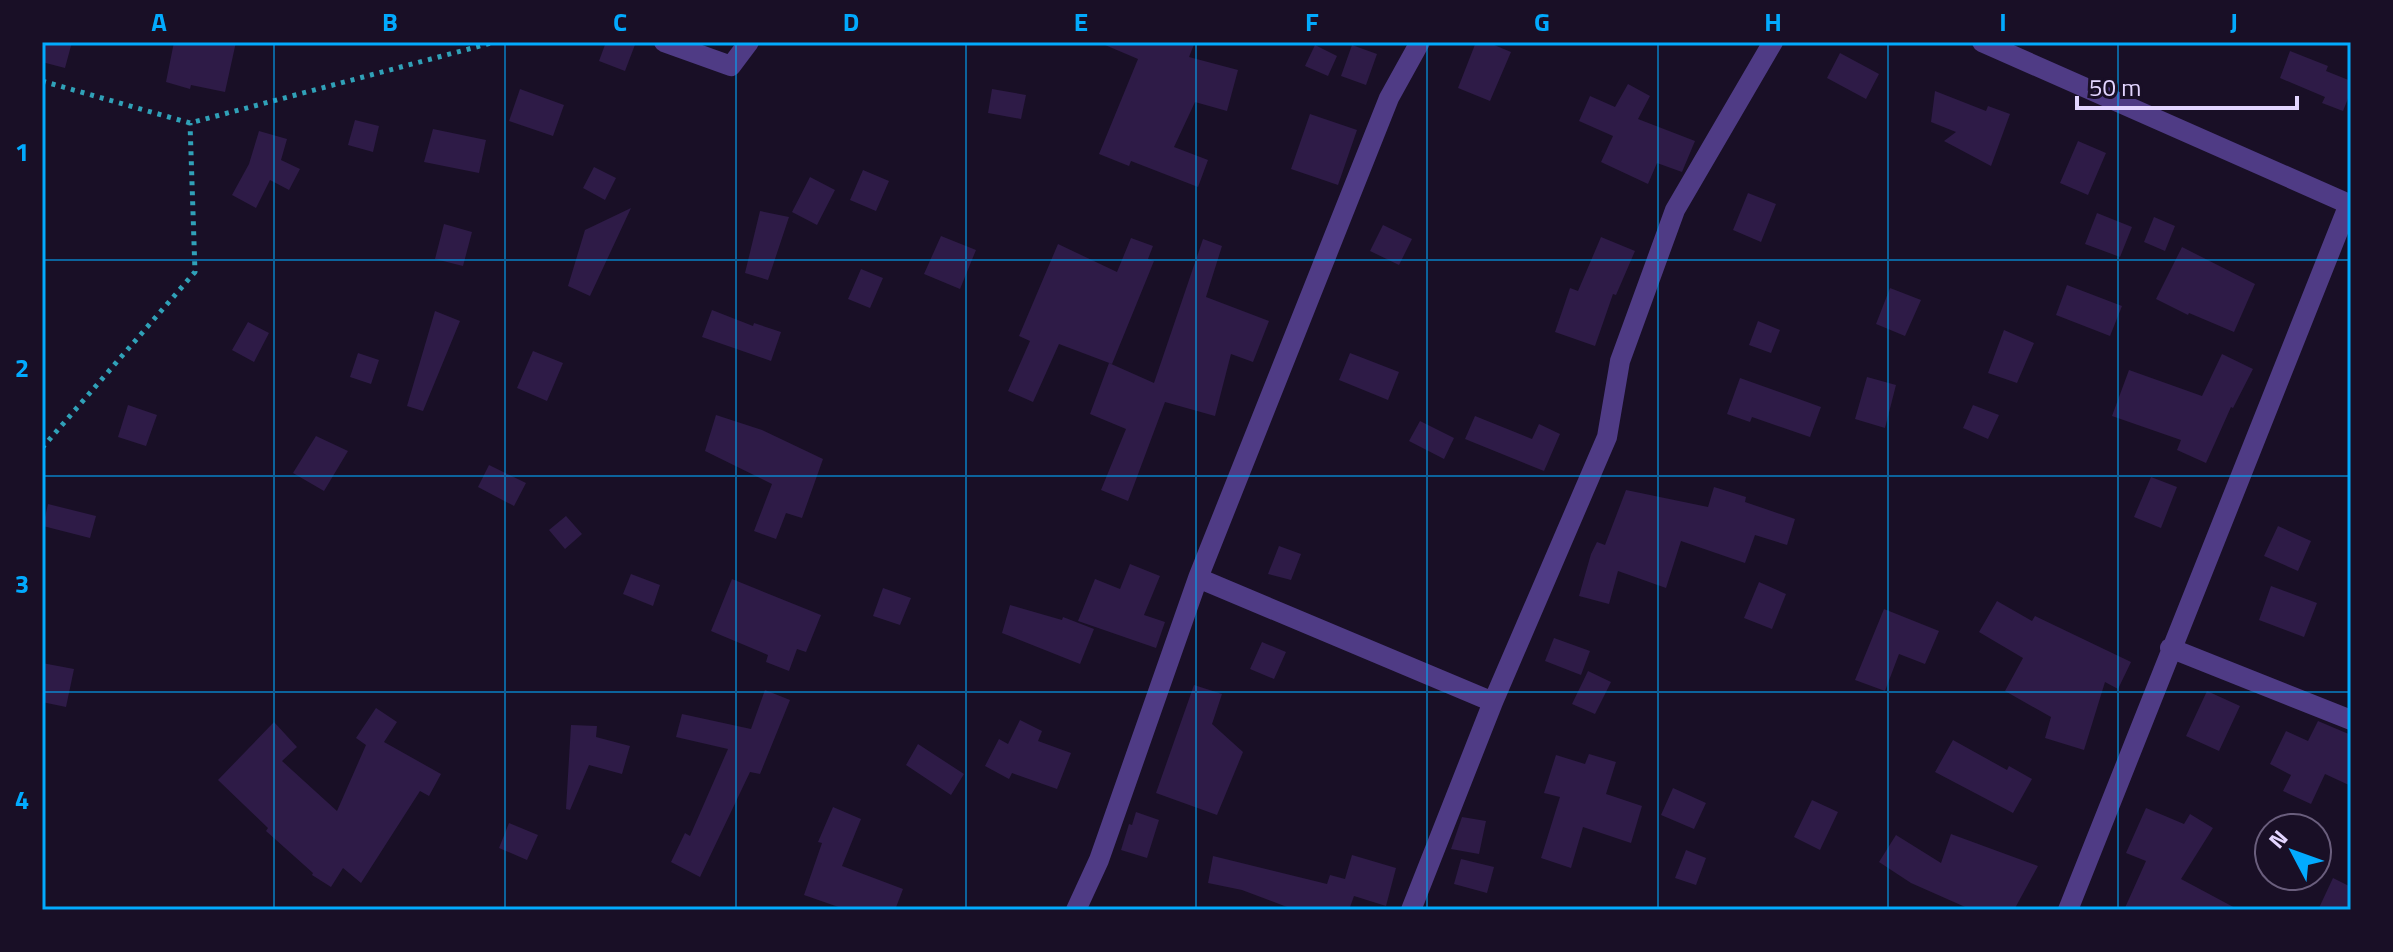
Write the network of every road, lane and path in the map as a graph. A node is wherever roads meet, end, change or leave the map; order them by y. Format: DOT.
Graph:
graph roads {
  1 [pos="495,42"];
  2 [pos="664,42"];
  3 [pos="749,42"];
  4 [pos="1420,42"];
  5 [pos="1773,42"];
  6 [pos="1982,42"];
  7 [pos="42,81"];
  8 [pos="190,123"];
  9 [pos="2350,204"];
  10 [pos="42,448"];
  11 [pos="1198,578"];
  12 [pos="2170,648"];
  13 [pos="1493,702"];
  14 [pos="2351,720"];
  15 [pos="1076,910"];
  16 [pos="1411,910"];
  17 [pos="2068,910"];
  1 -- 8 [label="path"];
  2 -- 3 [label="street"];
  4 -- 11 [label="street"];
  5 -- 13 [label="street"];
  6 -- 9 [label="street"];
  7 -- 8 [label="path"];
  8 -- 10 [label="path"];
  9 -- 12 [label="street"];
  11 -- 13 [label="street"];
  11 -- 15 [label="street"];
  12 -- 14 [label="street"];
  12 -- 17 [label="street"];
  13 -- 16 [label="street"];
}
